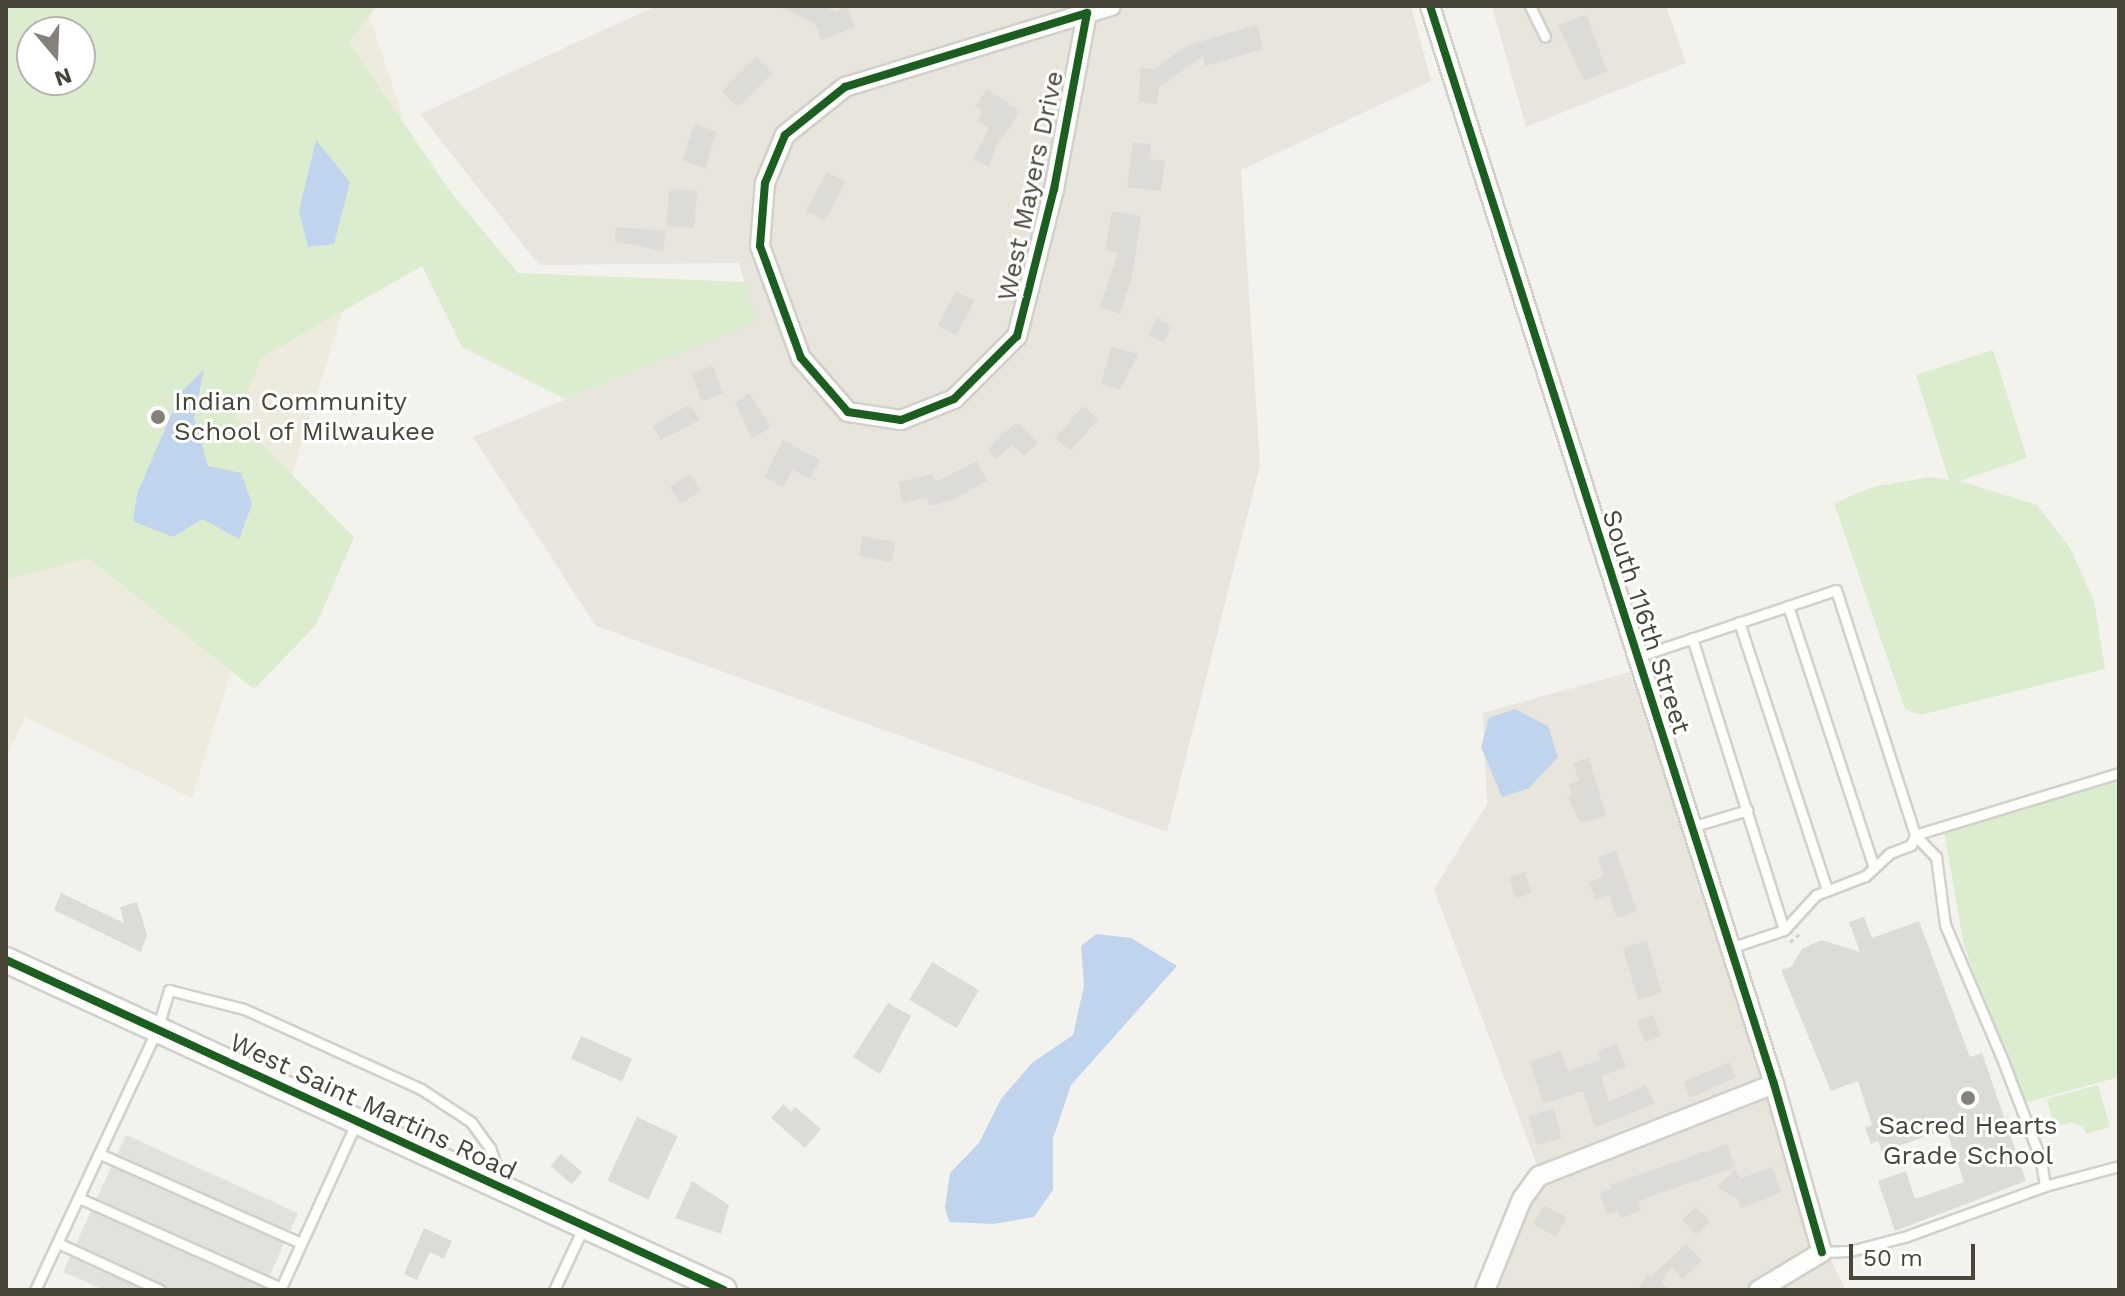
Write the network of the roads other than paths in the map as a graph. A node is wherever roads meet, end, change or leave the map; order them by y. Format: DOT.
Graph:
graph roads {
  1 [pos="1530,6"];
  2 [pos="1101,8"];
  3 [pos="1436,8"];
  4 [pos="1545,37"];
  5 [pos="1788,606"];
  6 [pos="1739,622"];
  7 [pos="1692,638"];
  8 [pos="1636,657"];
  9 [pos="2119,773"];
  10 [pos="1748,810"];
  11 [pos="1691,827"];
  12 [pos="1915,835"];
  13 [pos="1874,867"];
  14 [pos="1827,889"];
  15 [pos="1784,930"];
  16 [pos="1730,948"];
  17 [pos="6,960"];
  18 [pos="157,1030"];
  19 [pos="1774,1084"];
  20 [pos="358,1120"];
  21 [pos="100,1154"];
  22 [pos="2119,1166"];
  23 [pos="2045,1186"];
  24 [pos="504,1190"];
  25 [pos="79,1198"];
  26 [pos="584,1226"];
  27 [pos="58,1243"];
  28 [pos="301,1243"];
  29 [pos="1822,1252"];
  30 [pos="280,1289"];
  31 [pos="35,1290"];
  32 [pos="160,1290"];
  33 [pos="554,1290"];
  34 [pos="724,1290"];
  35 [pos="1485,1290"];
  36 [pos="1759,1290"];
  1 -- 4 [label="lane"];
  2 -- 2 [label="street, West Mayers Drive"];
  3 -- 8 [label="street, South 116th Street"];
  5 -- 6 [label="lane"];
  5 -- 12 [label="lane"];
  5 -- 13 [label="lane"];
  6 -- 7 [label="lane"];
  6 -- 14 [label="lane"];
  7 -- 8 [label="lane"];
  7 -- 10 [label="lane"];
  8 -- 11 [label="street, South 116th Street"];
  9 -- 12 [label="lane"];
  10 -- 11 [label="lane"];
  10 -- 15 [label="lane"];
  11 -- 16 [label="street, South 116th Street"];
  12 -- 13 [label="lane"];
  12 -- 23 [label="lane"];
  13 -- 14 [label="lane"];
  14 -- 15 [label="lane"];
  15 -- 16 [label="lane"];
  16 -- 19 [label="street, South 116th Street"];
  17 -- 18 [label="street, West Saint Martins Road"];
  18 -- 20 [label="street, West Saint Martins Road"];
  18 -- 21 [label="lane"];
  18 -- 24 [label="lane"];
  19 -- 29 [label="street, South 116th Street"];
  19 -- 35 [label="street"];
  20 -- 24 [label="street, West Saint Martins Road"];
  20 -- 28 [label="lane"];
  21 -- 25 [label="lane"];
  21 -- 28 [label="lane"];
  22 -- 23 [label="lane"];
  23 -- 29 [label="lane"];
  24 -- 26 [label="street, West Saint Martins Road"];
  25 -- 27 [label="lane"];
  25 -- 30 [label="lane"];
  26 -- 33 [label="lane"];
  26 -- 34 [label="street, West Saint Martins Road"];
  27 -- 31 [label="lane"];
  27 -- 32 [label="lane"];
  28 -- 30 [label="lane"];
  29 -- 36 [label="street"];
}
